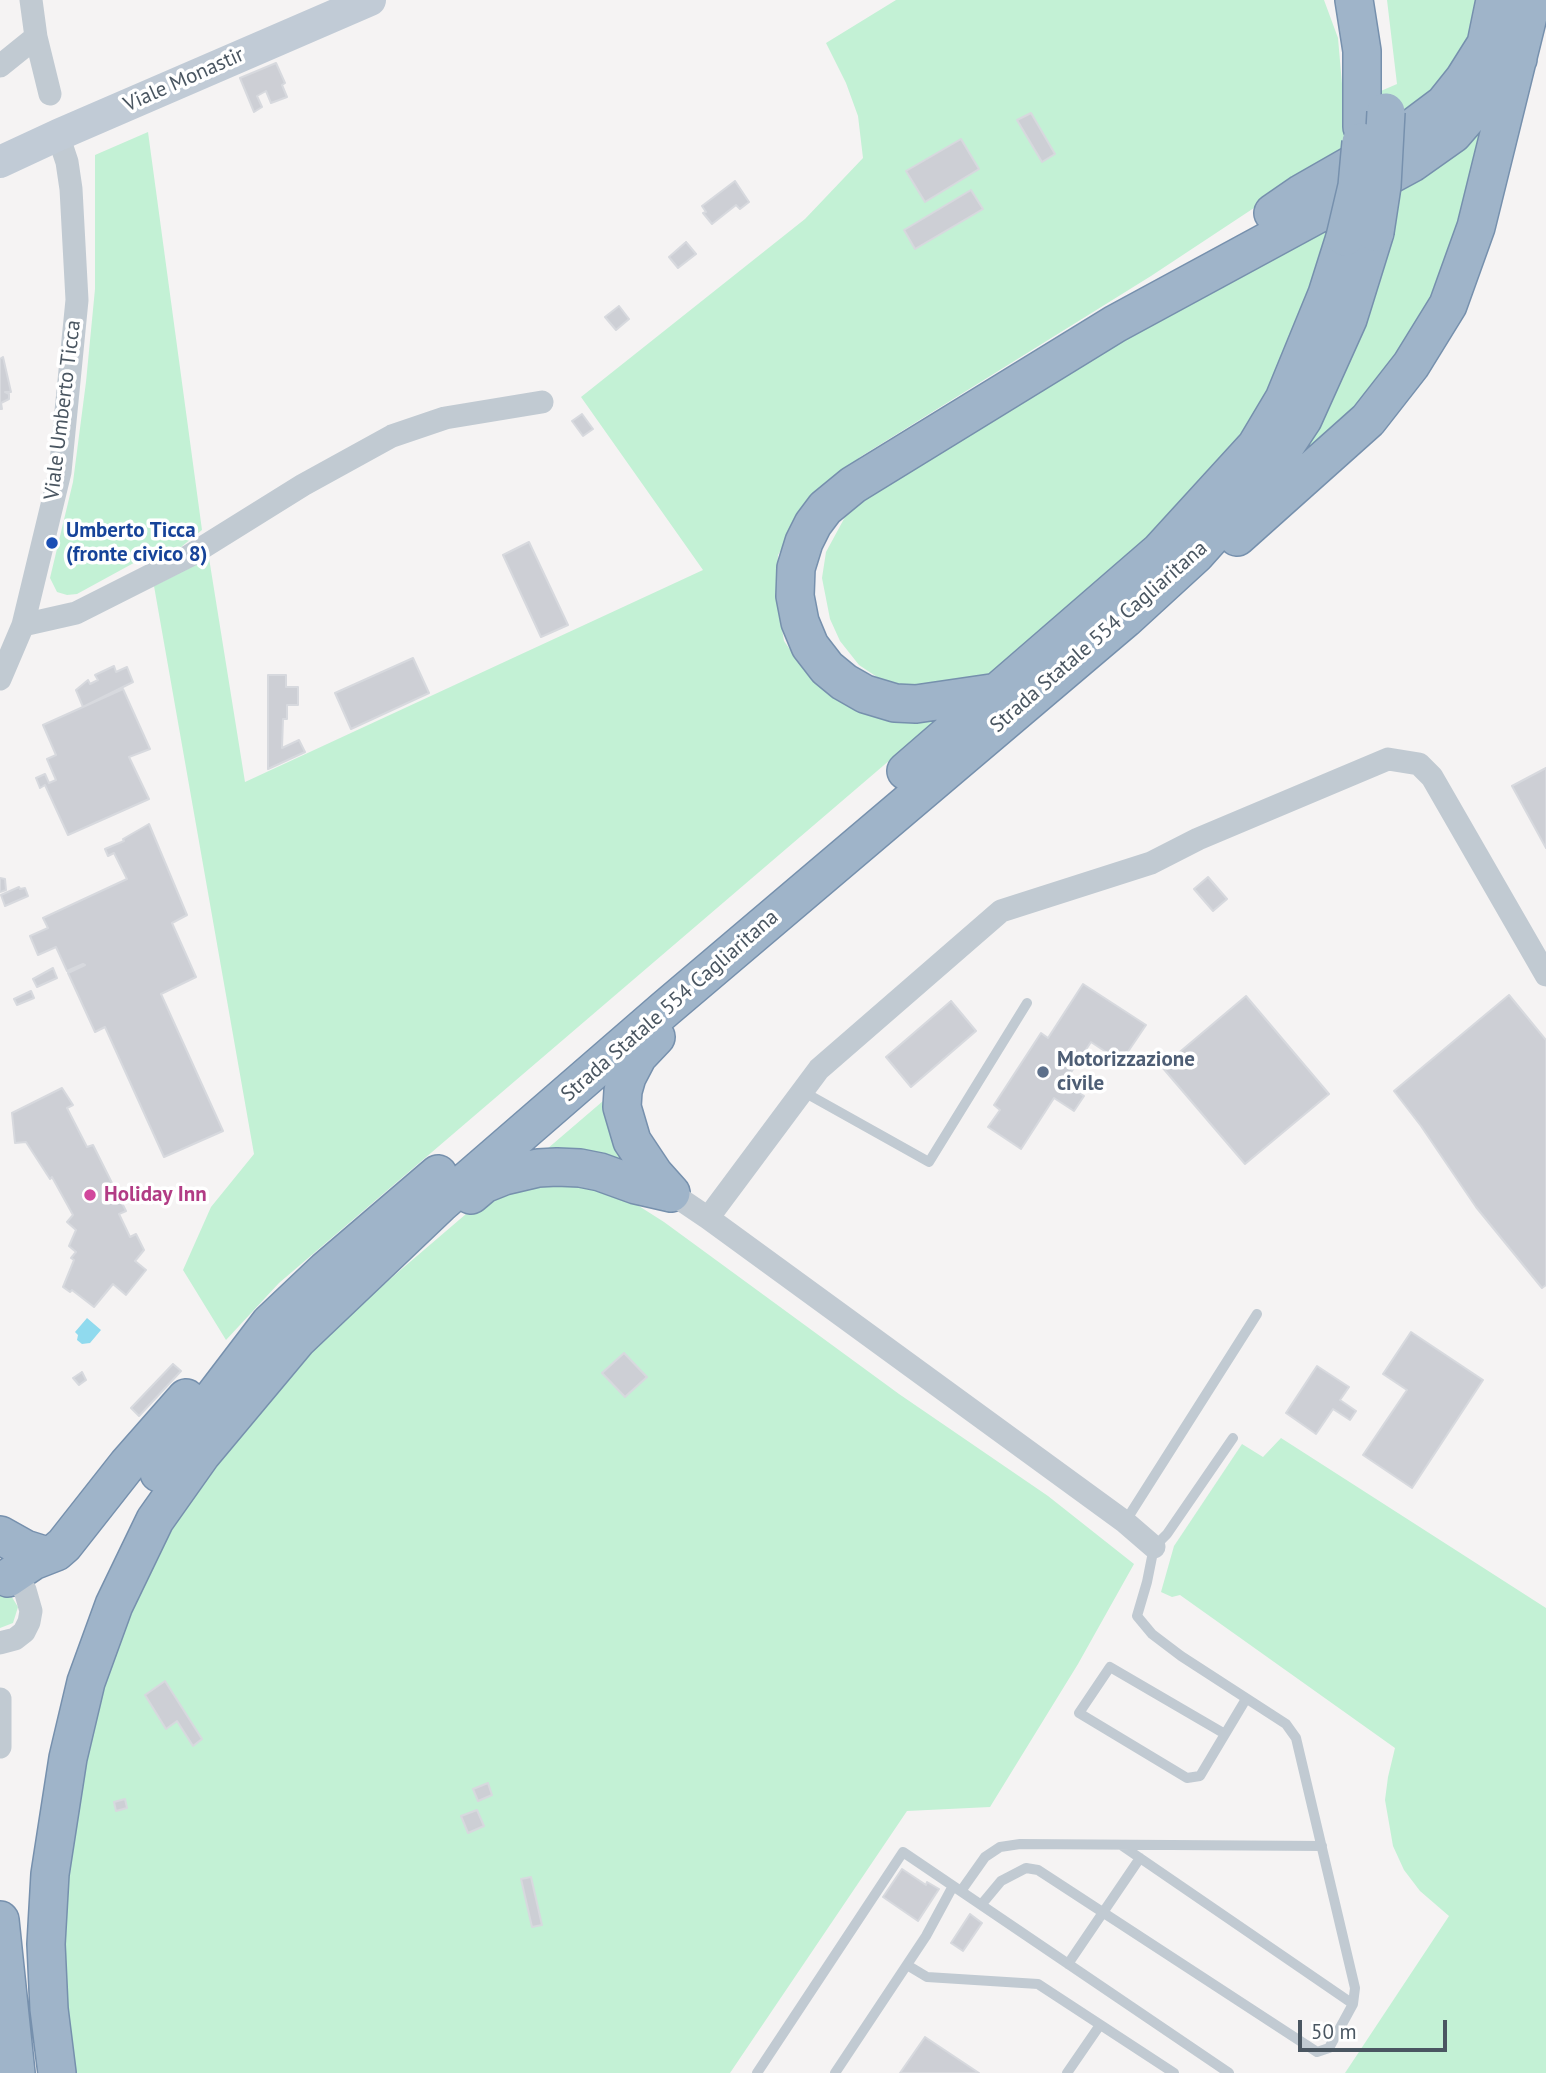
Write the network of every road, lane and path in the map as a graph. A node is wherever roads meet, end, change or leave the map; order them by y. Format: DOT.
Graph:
graph roads {
  1 [pos="31,0"];
  2 [pos="370,0"];
  3 [pos="1337,0"];
  4 [pos="1354,0"];
  5 [pos="1373,0"];
  6 [pos="1495,0"];
  7 [pos="1532,0"];
  8 [pos="36,37"];
  9 [pos="1362,51"];
  10 [pos="1518,60"];
  11 [pos="0,66"];
  12 [pos="50,94"];
  13 [pos="1374,119"];
  14 [pos="58,135"];
  15 [pos="0,162"];
  16 [pos="1360,235"];
  17 [pos="1115,324"];
  18 [pos="542,402"];
  19 [pos="1125,619"];
  20 [pos="23,625"];
  21 [pos="0,679"];
  22 [pos="998,692"];
  23 [pos="1546,975"];
  24 [pos="1027,1003"];
  25 [pos="665,1009"];
  26 [pos="802,1091"];
  27 [pos="671,1193"];
  28 [pos="440,1204"];
  29 [pos="708,1218"];
  30 [pos="1257,1314"];
  31 [pos="270,1323"];
  32 [pos="1233,1438"];
  33 [pos="1125,1522"];
  34 [pos="0,1535"];
  35 [pos="1154,1547"];
  36 [pos="44,1555"];
  37 [pos="3,1568"];
  38 [pos="0,1643"];
  39 [pos="0,1699"];
  40 [pos="1247,1699"];
  41 [pos="1225,1734"];
  42 [pos="0,1747"];
  43 [pos="1121,1845"];
  44 [pos="1322,1846"];
  45 [pos="1140,1857"];
  46 [pos="957,1889"];
  47 [pos="981,1905"];
  48 [pos="1103,1912"];
  49 [pos="0,1920"];
  50 [pos="1068,1964"];
  51 [pos="907,1965"];
  52 [pos="1353,2004"];
  53 [pos="1100,2025"];
  54 [pos="16,2073"];
  55 [pos="34,2073"];
  56 [pos="57,2073"];
  57 [pos="757,2073"];
  58 [pos="835,2073"];
  59 [pos="1067,2073"];
  60 [pos="1174,2073"];
  61 [pos="1229,2073"];
  1 -- 8 [label="street"];
  2 -- 14 [label="main road, Viale Monastir"];
  3 -- 9 [label="highway"];
  4 -- 9 [label="highway, Strada Statale 554 Cagliaritana"];
  5 -- 13 [label="highway, Strada Statale 554 Cagliaritana"];
  6 -- 17 [label="highway"];
  7 -- 10 [label="highway"];
  8 -- 11 [label="street"];
  8 -- 12 [label="street"];
  9 -- 13 [label="highway, Strada Statale 554 Cagliaritana"];
  10 -- 17 [label="highway"];
  10 -- 19 [label="highway"];
  13 -- 16 [label="highway, Strada Statale 554 Cagliaritana, bridge"];
  14 -- 15 [label="main road, Viale Monastir"];
  14 -- 20 [label="street, Viale Umberto Ticca"];
  16 -- 19 [label="highway, Strada Statale 554 Cagliaritana"];
  16 -- 22 [label="highway, Strada Statale 554 Cagliaritana"];
  17 -- 22 [label="highway"];
  18 -- 20 [label="street"];
  19 -- 25 [label="highway, Strada Statale 554 Cagliaritana"];
  20 -- 21 [label="street, Viale Umberto Ticca"];
  22 -- 31 [label="highway, Strada Statale 554 Cagliaritana"];
  23 -- 26 [label="street"];
  24 -- 26 [label="lane"];
  25 -- 27 [label="highway"];
  25 -- 28 [label="highway, Strada Statale 554 Cagliaritana"];
  26 -- 29 [label="street"];
  27 -- 28 [label="highway"];
  27 -- 29 [label="street"];
  28 -- 56 [label="highway, Strada Statale 554 Cagliaritana"];
  29 -- 33 [label="street"];
  30 -- 33 [label="lane"];
  31 -- 36 [label="highway"];
  31 -- 55 [label="highway, Strada Statale 554 Cagliaritana"];
  32 -- 35 [label="lane"];
  33 -- 35 [label="street"];
  34 -- 36 [label="highway"];
  35 -- 40 [label="lane"];
  36 -- 37 [label="highway"];
  37 -- 38 [label="street"];
  39 -- 42 [label="street"];
  40 -- 41 [label="lane"];
  40 -- 44 [label="lane"];
  41 -- 41 [label="lane"];
  43 -- 44 [label="lane"];
  43 -- 45 [label="lane"];
  43 -- 46 [label="lane"];
  44 -- 52 [label="lane"];
  45 -- 48 [label="lane"];
  45 -- 52 [label="lane"];
  46 -- 47 [label="lane"];
  46 -- 51 [label="lane"];
  46 -- 57 [label="lane"];
  47 -- 48 [label="lane"];
  47 -- 50 [label="lane"];
  48 -- 50 [label="lane"];
  48 -- 52 [label="lane"];
  49 -- 54 [label="highway"];
  50 -- 61 [label="lane"];
  51 -- 53 [label="lane"];
  51 -- 58 [label="lane"];
  53 -- 59 [label="lane"];
  53 -- 60 [label="lane"];
}
